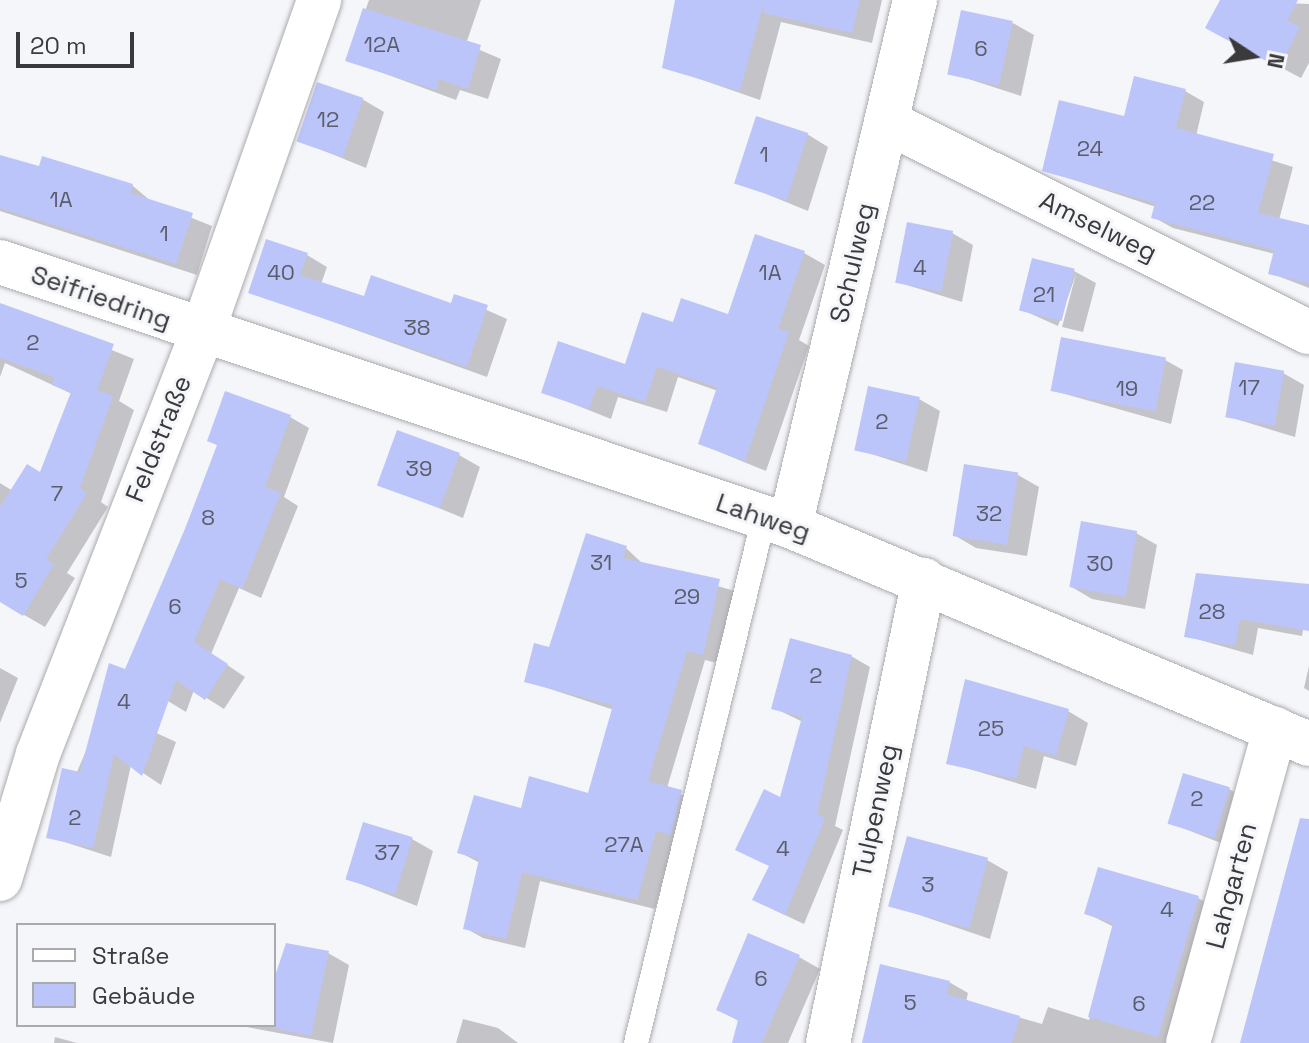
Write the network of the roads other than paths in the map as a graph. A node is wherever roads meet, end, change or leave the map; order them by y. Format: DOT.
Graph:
graph roads {
  1 [pos="319,0"];
  2 [pos="915,0"];
  3 [pos="887,122"];
  4 [pos="0,262"];
  5 [pos="1309,332"];
  6 [pos="202,333"];
  7 [pos="777,522"];
  8 [pos="924,580"];
  9 [pos="1292,736"];
  10 [pos="0,879"];
  11 [pos="636,1043"];
  12 [pos="828,1043"];
  13 [pos="1188,1043"];
  1 -- 6 [label="street, Feldstraße"];
  2 -- 3 [label="street, Schulweg"];
  3 -- 5 [label="street, Amselweg"];
  3 -- 7 [label="street, Schulweg"];
  4 -- 6 [label="street, Seifriedring"];
  6 -- 7 [label="street, Lahweg"];
  6 -- 10 [label="street, Feldstraße"];
  7 -- 8 [label="street, Lahweg"];
  7 -- 11 [label="lane"];
  8 -- 9 [label="street, Lahweg"];
  8 -- 12 [label="street, Tulpenweg"];
  9 -- 13 [label="street, Lahgarten"];
}
